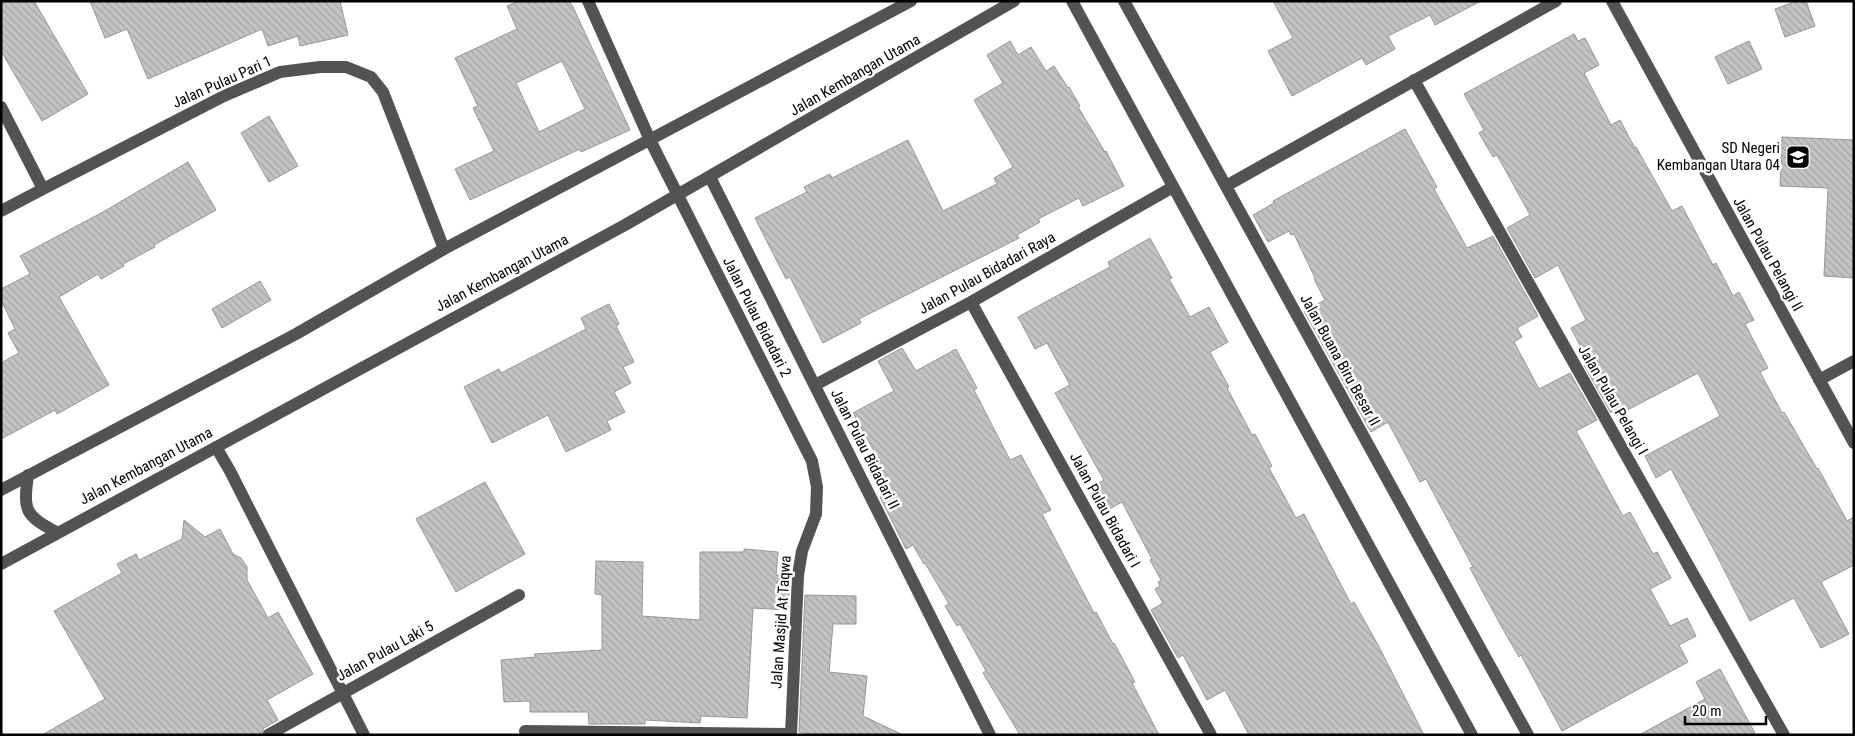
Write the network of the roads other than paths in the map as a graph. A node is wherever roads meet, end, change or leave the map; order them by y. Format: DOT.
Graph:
graph roads {
  1 [pos="588,1"];
  2 [pos="911,1"];
  3 [pos="1014,1"];
  4 [pos="1072,1"];
  5 [pos="1124,1"];
  6 [pos="1556,1"];
  7 [pos="1612,1"];
  8 [pos="1414,80"];
  9 [pos="1,107"];
  10 [pos="650,140"];
  11 [pos="710,177"];
  12 [pos="1226,186"];
  13 [pos="1173,187"];
  14 [pos="43,189"];
  15 [pos="677,195"];
  16 [pos="1,211"];
  17 [pos="444,249"];
  18 [pos="971,302"];
  19 [pos="1854,361"];
  20 [pos="1819,380"];
  21 [pos="815,385"];
  22 [pos="1854,443"];
  23 [pos="216,447"];
  24 [pos="28,475"];
  25 [pos="1,490"];
  26 [pos="816,514"];
  27 [pos="58,533"];
  28 [pos="1,564"];
  29 [pos="519,595"];
  30 [pos="344,692"];
  31 [pos="525,732"];
  32 [pos="791,734"];
  33 [pos="268,735"];
  34 [pos="364,735"];
  35 [pos="990,735"];
  36 [pos="1211,735"];
  37 [pos="1472,735"];
  38 [pos="1528,735"];
  39 [pos="1784,735"];
  1 -- 10 [label="street, Jalan Pulau Bidadari 2"];
  2 -- 10 [label="street"];
  3 -- 11 [label="street, Jalan Kembangan Utama"];
  4 -- 13 [label="street"];
  5 -- 12 [label="street, Jalan Buana Biru Besar II"];
  6 -- 8 [label="street"];
  7 -- 20 [label="street, Jalan Pulau Pelangi II"];
  8 -- 12 [label="street"];
  8 -- 39 [label="street, Jalan Pulau Pelangi I"];
  9 -- 14 [label="street"];
  10 -- 15 [label="street, Jalan Pulau Bidadari 2"];
  10 -- 17 [label="street"];
  11 -- 15 [label="street, Jalan Kembangan Utama"];
  11 -- 21 [label="street, Jalan Pulau Bidadari II"];
  12 -- 38 [label="street, Jalan Buana Biru Besar II"];
  13 -- 18 [label="street, Jalan Pulau Bidadari Raya"];
  13 -- 37 [label="street"];
  14 -- 16 [label="street, Jalan Pulau Pari 1"];
  14 -- 17 [label="street, Jalan Pulau Pari 1"];
  15 -- 23 [label="street, Jalan Kembangan Utama"];
  15 -- 26 [label="street, Jalan Pulau Bidadari 2"];
  17 -- 24 [label="street"];
  18 -- 21 [label="street, Jalan Pulau Bidadari Raya"];
  18 -- 36 [label="street, Jalan Pulau Bidadari I"];
  19 -- 20 [label="street"];
  20 -- 22 [label="street, Jalan Pulau Pelangi II"];
  21 -- 35 [label="street, Jalan Pulau Bidadari II"];
  23 -- 27 [label="street, Jalan Kembangan Utama"];
  23 -- 30 [label="street"];
  24 -- 25 [label="street"];
  24 -- 27 [label="street"];
  26 -- 32 [label="street, Jalan Masjid At Taqwa"];
  27 -- 28 [label="street, Jalan Kembangan Utama"];
  29 -- 30 [label="street, Jalan Pulau Laki 5"];
  30 -- 33 [label="street, Jalan Pulau Laki 5"];
  30 -- 34 [label="street"];
  31 -- 32 [label="street"];
}
